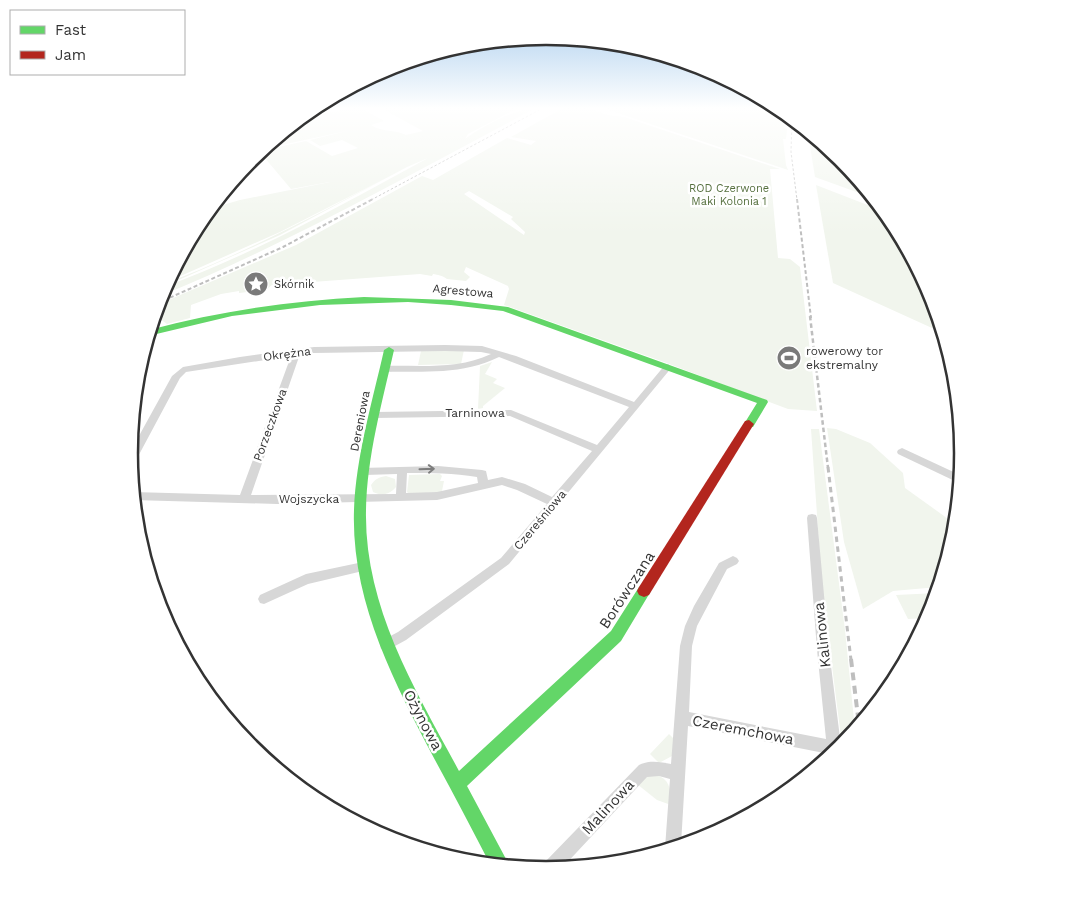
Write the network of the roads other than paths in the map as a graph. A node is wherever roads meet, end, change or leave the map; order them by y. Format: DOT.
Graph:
graph roads {
  1 [pos="156,330"];
  2 [pos="389,350"];
  3 [pos="297,352"];
  4 [pos="498,354"];
  5 [pos="668,367"];
  6 [pos="385,369"];
  7 [pos="763,402"];
  8 [pos="635,406"];
  9 [pos="375,415"];
  10 [pos="138,446"];
  11 [pos="598,450"];
  12 [pos="902,452"];
  13 [pos="402,470"];
  14 [pos="365,471"];
  15 [pos="953,476"];
  16 [pos="484,484"];
  17 [pos="140,496"];
  18 [pos="401,497"];
  19 [pos="244,499"];
  20 [pos="361,499"];
  21 [pos="554,503"];
  22 [pos="812,518"];
  23 [pos="733,561"];
  24 [pos="363,567"];
  25 [pos="264,599"];
  26 [pos="386,645"];
  27 [pos="682,718"];
  28 [pos="834,741"];
  29 [pos="827,748"];
  30 [pos="678,773"];
  31 [pos="457,784"];
  32 [pos="674,840"];
  33 [pos="496,858"];
  34 [pos="558,861"];
  1 -- 5 [label="street, Agrestowa"];
  2 -- 3 [label="street, Okrężna"];
  2 -- 4 [label="street, Okrężna"];
  2 -- 6 [label="street, Dereniowa"];
  3 -- 10 [label="street, Okrężna"];
  3 -- 19 [label="street, Porzeczkowa"];
  4 -- 6 [label="street"];
  4 -- 8 [label="street, Okrężna"];
  5 -- 7 [label="street, Agrestowa"];
  5 -- 8 [label="street, Czereśniowa"];
  6 -- 9 [label="street, Dereniowa"];
  7 -- 31 [label="street, Borówczana"];
  8 -- 11 [label="street, Czereśniowa"];
  9 -- 11 [label="street, Tarninowa"];
  9 -- 14 [label="street, Dereniowa"];
  11 -- 21 [label="street, Czereśniowa"];
  12 -- 15 [label="street"];
  13 -- 14 [label="street"];
  13 -- 16 [label="street, one-way"];
  13 -- 18 [label="street"];
  14 -- 20 [label="street, Dereniowa"];
  16 -- 18 [label="street, Wojszycka"];
  16 -- 21 [label="street, Wojszycka"];
  17 -- 19 [label="street, Wojszycka"];
  18 -- 20 [label="street, Wojszycka"];
  19 -- 20 [label="street, Wojszycka"];
  20 -- 24 [label="street, Ożynowa"];
  21 -- 26 [label="street, Czereśniowa"];
  22 -- 28 [label="street, Kalinowa"];
  23 -- 27 [label="street, Czeremchowa"];
  24 -- 25 [label="street"];
  24 -- 26 [label="street, Ożynowa"];
  26 -- 31 [label="street, Ożynowa"];
  27 -- 29 [label="street, Czeremchowa"];
  27 -- 30 [label="street, Czeremchowa"];
  30 -- 32 [label="street, Czeremchowa"];
  30 -- 34 [label="street, Malinowa"];
  31 -- 33 [label="street, Ożynowa"];
}
